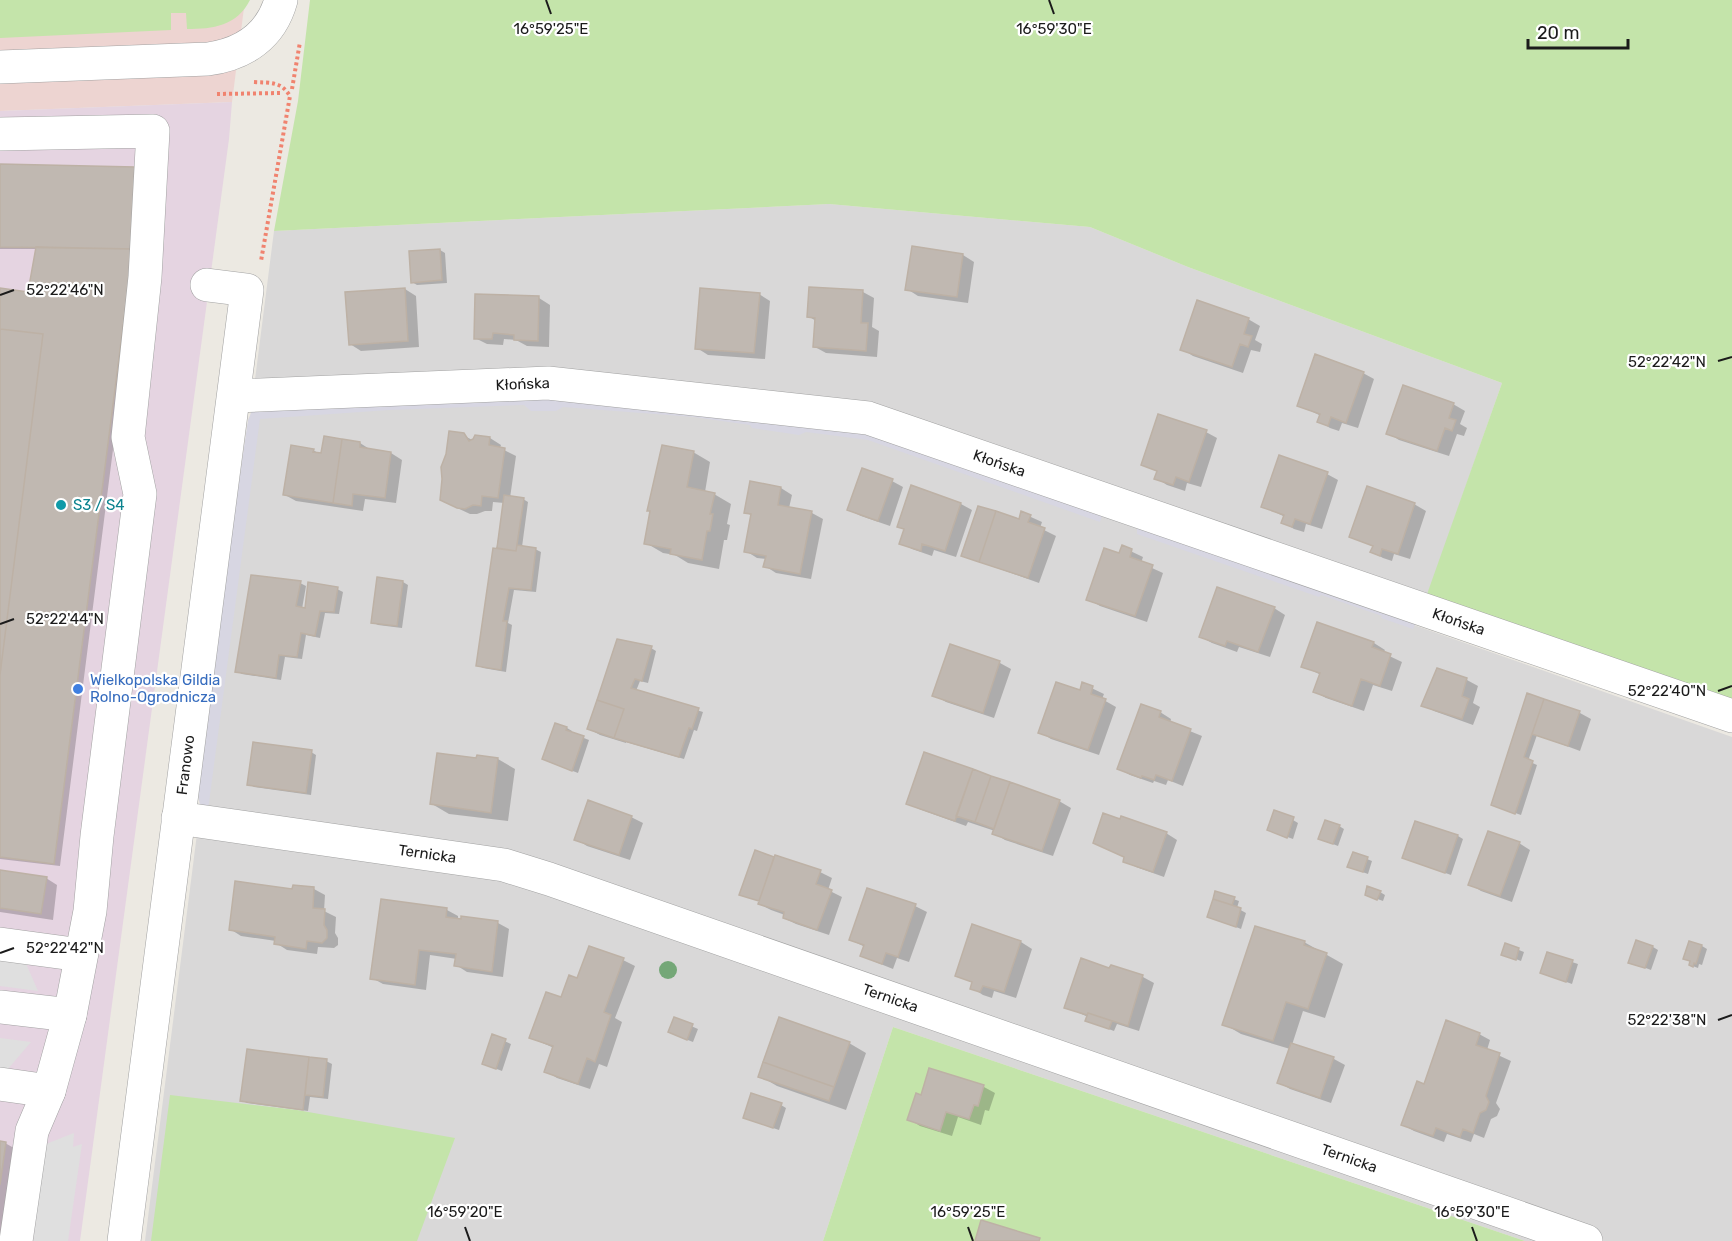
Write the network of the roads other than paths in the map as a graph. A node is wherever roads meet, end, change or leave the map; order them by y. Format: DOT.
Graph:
graph roads {
  1 [pos="281,0"];
  2 [pos="0,67"];
  3 [pos="0,134"];
  4 [pos="207,285"];
  5 [pos="235,396"];
  6 [pos="1732,716"];
  7 [pos="178,818"];
  8 [pos="0,944"];
  9 [pos="81,955"];
  10 [pos="0,1007"];
  11 [pos="70,1015"];
  12 [pos="0,1084"];
  13 [pos="49,1091"];
  14 [pos="16,1241"];
  15 [pos="124,1241"];
  16 [pos="1586,1241"];
  1 -- 2 [label="street"];
  3 -- 9 [label="street"];
  4 -- 5 [label="street, Franowo"];
  5 -- 6 [label="street, Kłońska"];
  5 -- 7 [label="street, Franowo"];
  7 -- 15 [label="street, Franowo"];
  7 -- 16 [label="street, Ternicka"];
  8 -- 9 [label="street"];
  9 -- 11 [label="street"];
  10 -- 11 [label="street"];
  11 -- 13 [label="street"];
  12 -- 13 [label="street"];
  13 -- 14 [label="street"];
}
